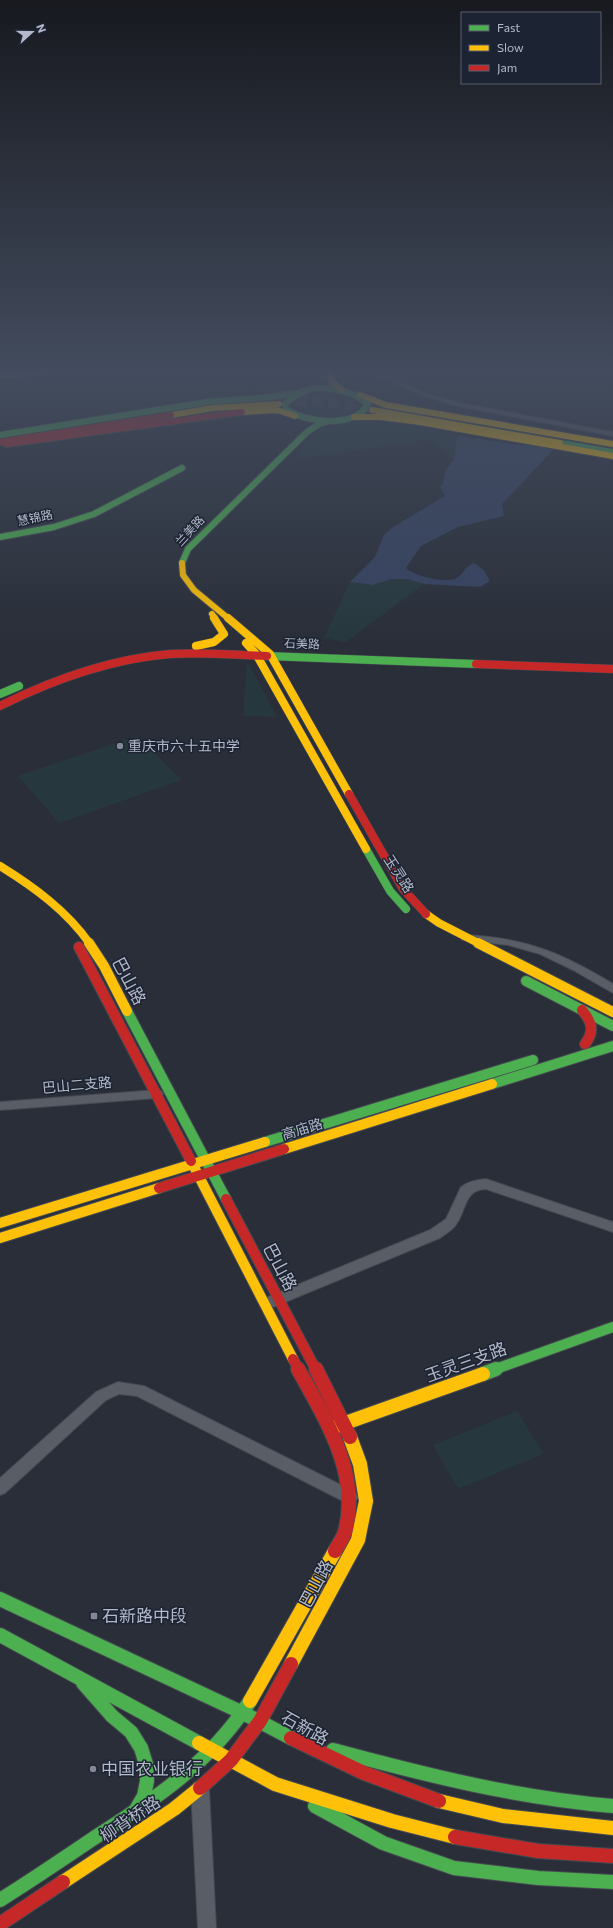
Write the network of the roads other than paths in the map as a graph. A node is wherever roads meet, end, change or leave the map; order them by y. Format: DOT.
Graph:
graph roads {
  1 [pos="270,460"];
  2 [pos="279,460"];
  3 [pos="182,468"];
  4 [pos="0,537"];
  5 [pos="178,548"];
  6 [pos="174,574"];
  7 [pos="212,614"];
  8 [pos="192,647"];
  9 [pos="253,650"];
  10 [pos="268,651"];
  11 [pos="613,660"];
  12 [pos="613,668"];
  13 [pos="60,670"];
  14 [pos="24,686"];
  15 [pos="0,696"];
  16 [pos="0,706"];
  17 [pos="0,710"];
  18 [pos="0,866"];
  19 [pos="0,876"];
  20 [pos="418,920"];
  21 [pos="466,938"];
  22 [pos="518,976"];
  23 [pos="613,989"];
  24 [pos="581,1009"];
  25 [pos="613,1012"];
  26 [pos="613,1026"];
  27 [pos="599,1040"];
  28 [pos="613,1046"];
  29 [pos="613,1053"];
  30 [pos="590,1054"];
  31 [pos="540,1058"];
  32 [pos="157,1094"];
  33 [pos="0,1106"];
  34 [pos="205,1160"];
  35 [pos="193,1164"];
  36 [pos="212,1172"];
  37 [pos="199,1175"];
  38 [pos="0,1223"];
  39 [pos="613,1227"];
  40 [pos="0,1238"];
  41 [pos="279,1299"];
  42 [pos="265,1304"];
  43 [pos="613,1326"];
  44 [pos="344,1423"];
  45 [pos="329,1429"];
  46 [pos="0,1488"];
  47 [pos="350,1497"];
  48 [pos="0,1599"];
  49 [pos="0,1635"];
  50 [pos="76,1675"];
  51 [pos="243,1713"];
  52 [pos="260,1721"];
  53 [pos="293,1739"];
  54 [pos="214,1750"];
  55 [pos="231,1760"];
  56 [pos="275,1784"];
  57 [pos="200,1788"];
  58 [pos="613,1806"];
  59 [pos="134,1813"];
  60 [pos="613,1828"];
  61 [pos="613,1856"];
  62 [pos="613,1882"];
  63 [pos="0,1900"];
  64 [pos="0,1924"];
  65 [pos="207,1928"];
  1 -- 5 [label="main road, 兰美路"];
  2 -- 10 [label="main road, 兰美路"];
  3 -- 4 [label="main road, 慧锦路"];
  6 -- 7 [label="main road"];
  7 -- 8 [label="main road"];
  7 -- 9 [label="main road"];
  8 -- 9 [label="main road, 石美路"];
  8 -- 13 [label="main road, 石美路"];
  9 -- 10 [label="main road, 石美路"];
  9 -- 14 [label="main road, 石美路"];
  9 -- 20 [label="main road, 玉灵路"];
  10 -- 11 [label="main road, 石美路"];
  10 -- 12 [label="main road, 石美路"];
  10 -- 21 [label="main road, 玉灵路"];
  14 -- 15 [label="main road, 石美路"];
  14 -- 16 [label="main road, 石美路"];
  14 -- 17 [label="main road"];
  18 -- 34 [label="main road, 巴山路"];
  19 -- 32 [label="main road, 巴山路"];
  21 -- 23 [label="street"];
  21 -- 25 [label="main road, 玉灵路"];
  22 -- 24 [label="main road"];
  24 -- 26 [label="main road"];
  24 -- 27 [label="main road"];
  28 -- 30 [label="main road, 高庙路"];
  29 -- 30 [label="main road"];
  30 -- 36 [label="main road, 高庙路"];
  31 -- 34 [label="main road, 高庙路"];
  32 -- 33 [label="street, 巴山二支路"];
  32 -- 35 [label="main road, 巴山路"];
  34 -- 35 [label="main road, 高庙路"];
  34 -- 36 [label="main road, 巴山路"];
  35 -- 37 [label="main road, 巴山路"];
  35 -- 38 [label="main road, 高庙路"];
  36 -- 37 [label="main road, 高庙路"];
  36 -- 41 [label="main road, 巴山路"];
  37 -- 40 [label="main road, 高庙路"];
  37 -- 42 [label="main road, 巴山路"];
  39 -- 41 [label="street"];
  41 -- 42 [label="street"];
  41 -- 44 [label="main road, 巴山路"];
  42 -- 45 [label="main road, 巴山路"];
  43 -- 44 [label="main road, 玉灵三支路"];
  44 -- 45 [label="main road, 玉灵三支路"];
  44 -- 52 [label="main road, 巴山路"];
  45 -- 47 [label="main road, 巴山路"];
  46 -- 47 [label="street"];
  47 -- 51 [label="main road, 巴山路"];
  48 -- 51 [label="main road, 石新路"];
  49 -- 50 [label="main road"];
  50 -- 54 [label="main road"];
  50 -- 59 [label="main road"];
  51 -- 52 [label="main road, 石新路"];
  51 -- 54 [label="main road, 柳背桥路"];
  52 -- 53 [label="main road, 石新路"];
  52 -- 55 [label="main road, 柳背桥路"];
  53 -- 58 [label="main road"];
  53 -- 60 [label="main road, 石新路"];
  54 -- 55 [label="main road"];
  54 -- 59 [label="main road, 柳背桥路"];
  55 -- 56 [label="main road"];
  55 -- 57 [label="main road, 柳背桥路"];
  56 -- 61 [label="main road"];
  56 -- 62 [label="main road"];
  57 -- 64 [label="main road, 柳背桥路"];
  57 -- 65 [label="street"];
  59 -- 63 [label="main road, 柳背桥路"];
}
